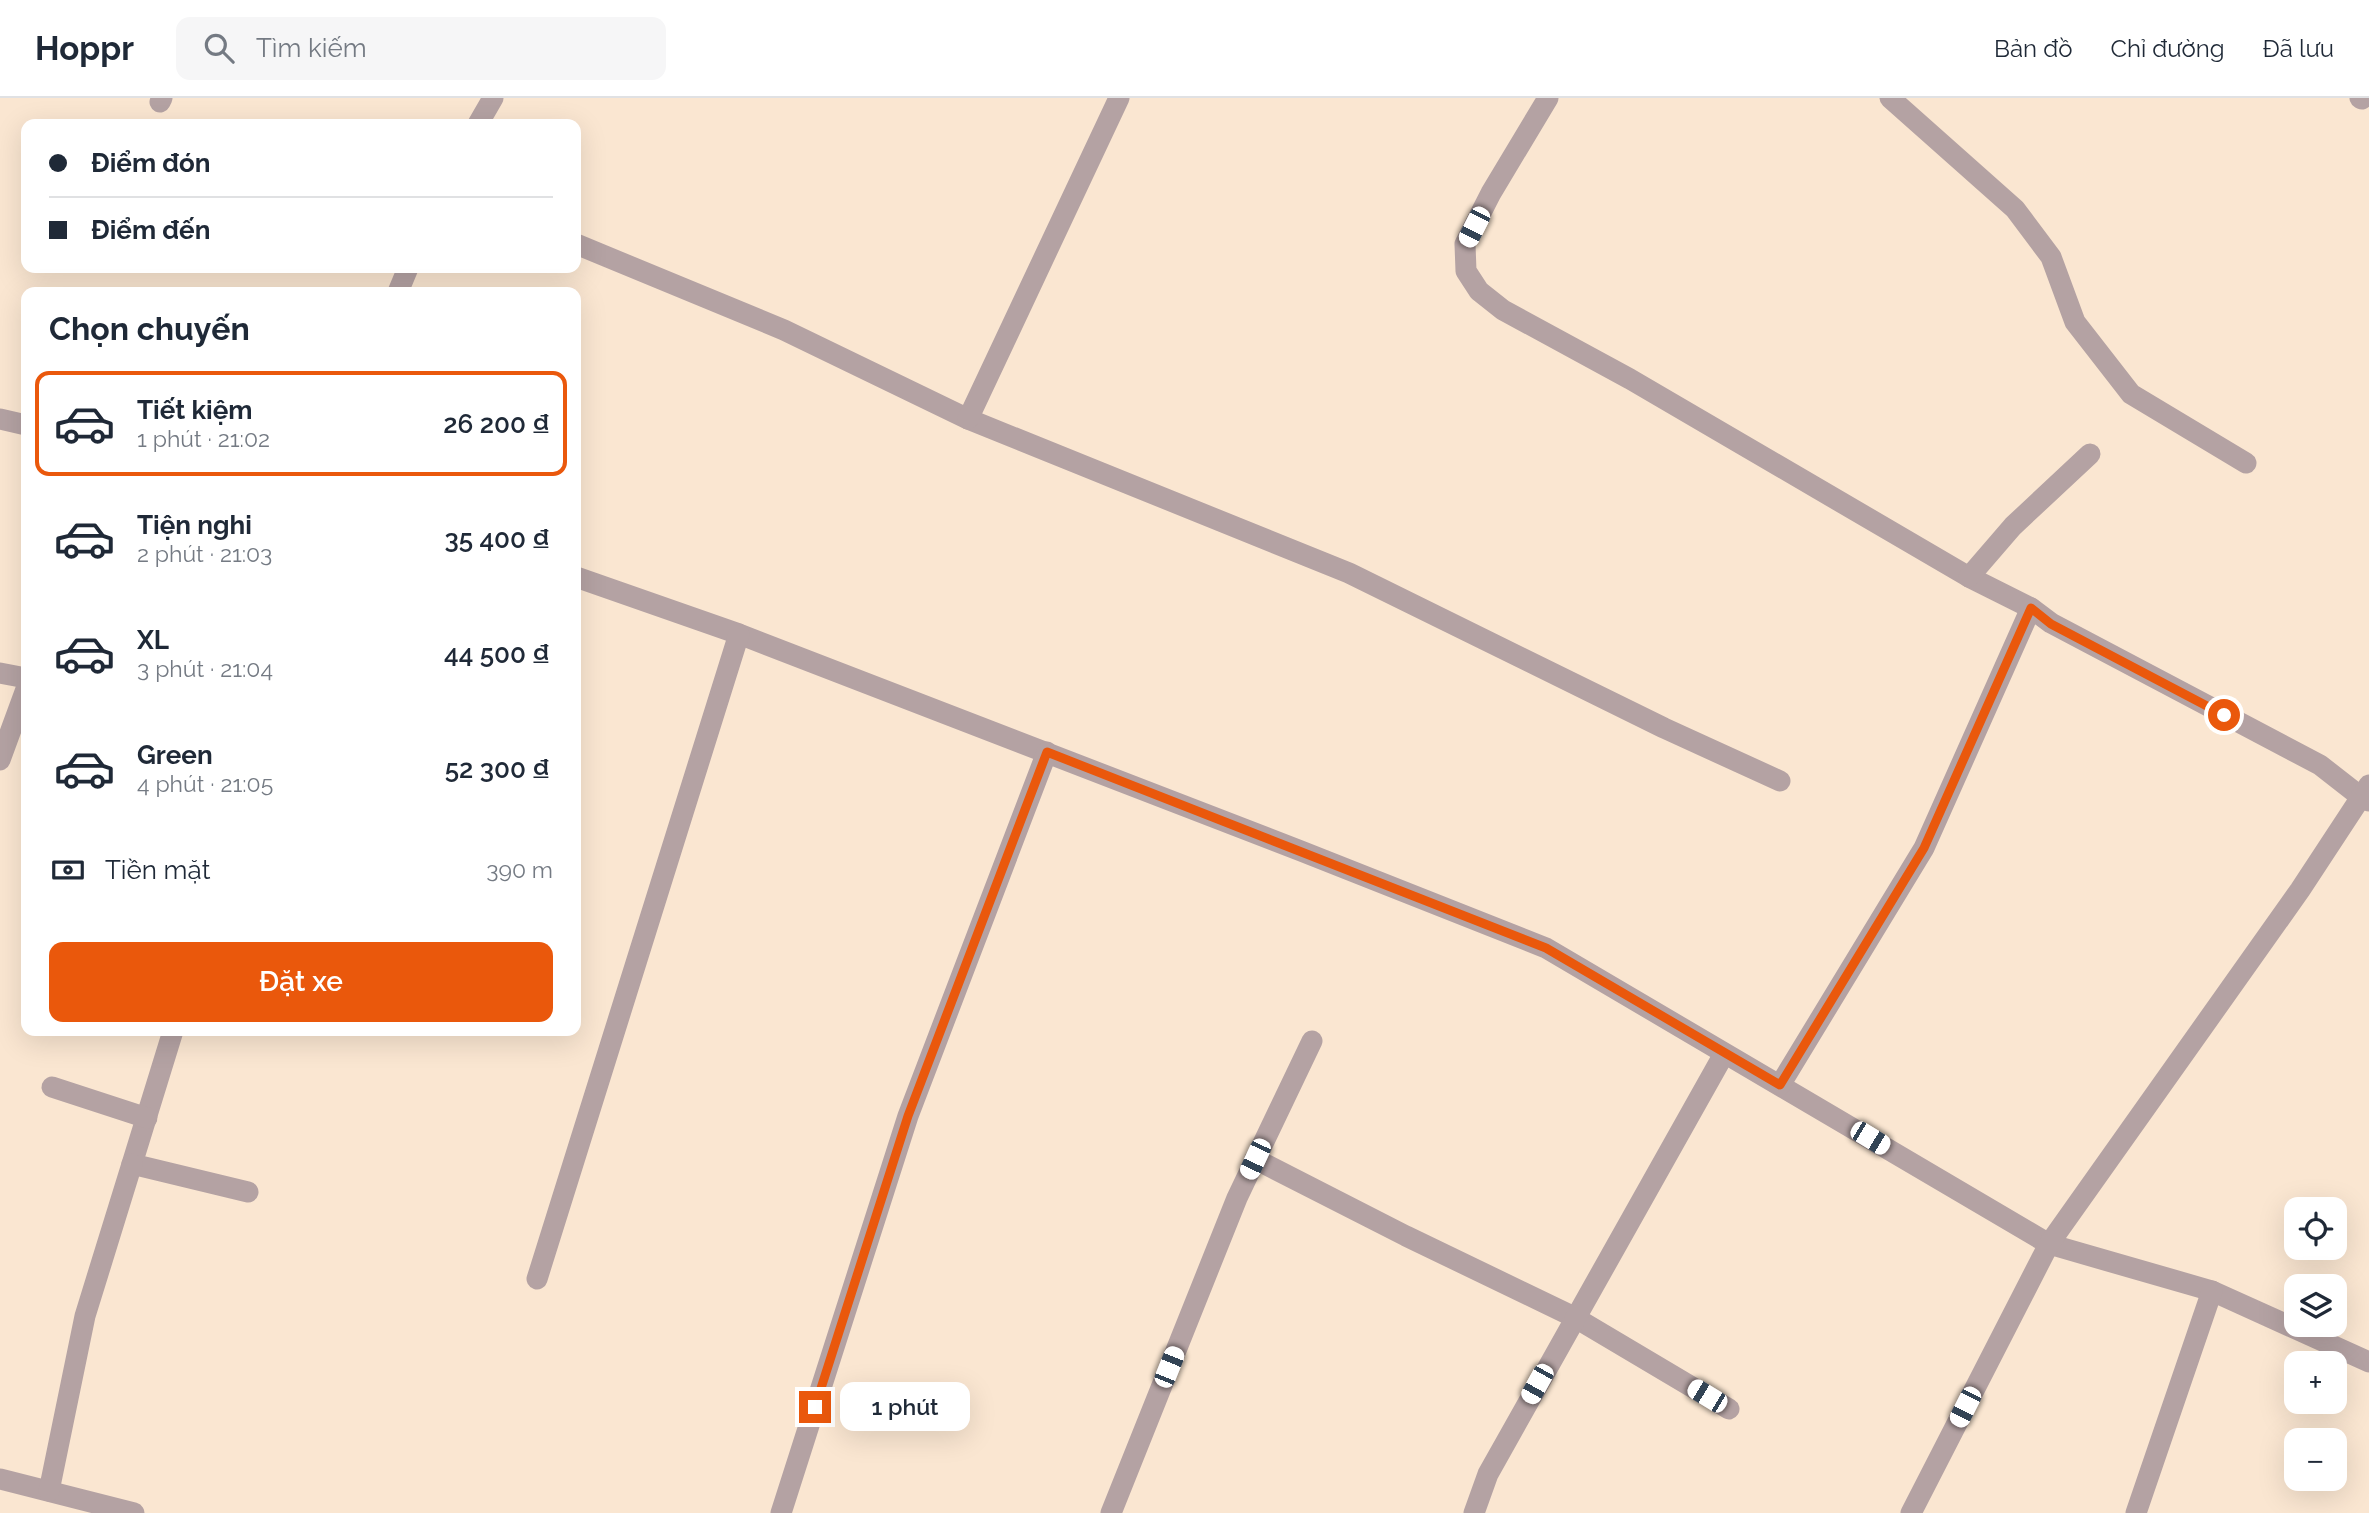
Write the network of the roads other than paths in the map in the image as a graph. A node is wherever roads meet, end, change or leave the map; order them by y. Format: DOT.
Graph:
graph roads {
  1 [pos="493,98"];
  2 [pos="1119,98"];
  3 [pos="1548,98"];
  4 [pos="1890,98"];
  5 [pos="481,119"];
  6 [pos="581,246"];
  7 [pos="0,419"];
  8 [pos="968,419"];
  9 [pos="21,424"];
  10 [pos="2091,454"];
  11 [pos="2246,463"];
  12 [pos="1969,577"];
  13 [pos="581,579"];
  14 [pos="2031,608"];
  15 [pos="739,634"];
  16 [pos="0,673"];
  17 [pos="21,677"];
  18 [pos="21,703"];
  19 [pos="1047,752"];
  20 [pos="0,760"];
  21 [pos="1780,781"];
  22 [pos="2366,794"];
  23 [pos="171,1036"];
  24 [pos="1312,1041"];
  25 [pos="1724,1054"];
  26 [pos="1780,1085"];
  27 [pos="52,1087"];
  28 [pos="146,1118"];
  29 [pos="1255,1159"];
  30 [pos="132,1164"];
  31 [pos="248,1192"];
  32 [pos="2049,1244"];
  33 [pos="537,1279"];
  34 [pos="2212,1291"];
  35 [pos="1574,1317"];
  36 [pos="2369,1362"];
  37 [pos="1730,1409"];
  38 [pos="0,1479"];
  39 [pos="49,1492"];
  40 [pos="134,1513"];
  41 [pos="781,1513"];
  42 [pos="1111,1513"];
  43 [pos="1474,1513"];
  44 [pos="1912,1513"];
  45 [pos="2136,1513"];
  1 -- 5 [label="street"];
  2 -- 8 [label="street"];
  3 -- 12 [label="street"];
  4 -- 11 [label="street"];
  6 -- 8 [label="street"];
  7 -- 9 [label="street"];
  8 -- 21 [label="street"];
  10 -- 12 [label="street"];
  12 -- 14 [label="street"];
  13 -- 15 [label="street"];
  14 -- 22 [label="street"];
  14 -- 26 [label="street"];
  15 -- 19 [label="street"];
  15 -- 33 [label="street"];
  16 -- 17 [label="street"];
  18 -- 20 [label="street"];
  19 -- 25 [label="street"];
  19 -- 41 [label="street"];
  22 -- 32 [label="street"];
  23 -- 28 [label="street"];
  24 -- 29 [label="street"];
  25 -- 26 [label="street"];
  25 -- 35 [label="street"];
  26 -- 32 [label="street"];
  27 -- 28 [label="street"];
  28 -- 30 [label="street"];
  29 -- 35 [label="street"];
  29 -- 42 [label="street"];
  30 -- 31 [label="street"];
  30 -- 39 [label="street"];
  32 -- 34 [label="street"];
  32 -- 44 [label="street"];
  34 -- 36 [label="street"];
  34 -- 45 [label="street"];
  35 -- 37 [label="street"];
  35 -- 43 [label="street"];
  38 -- 39 [label="street"];
  39 -- 40 [label="street"];
}
